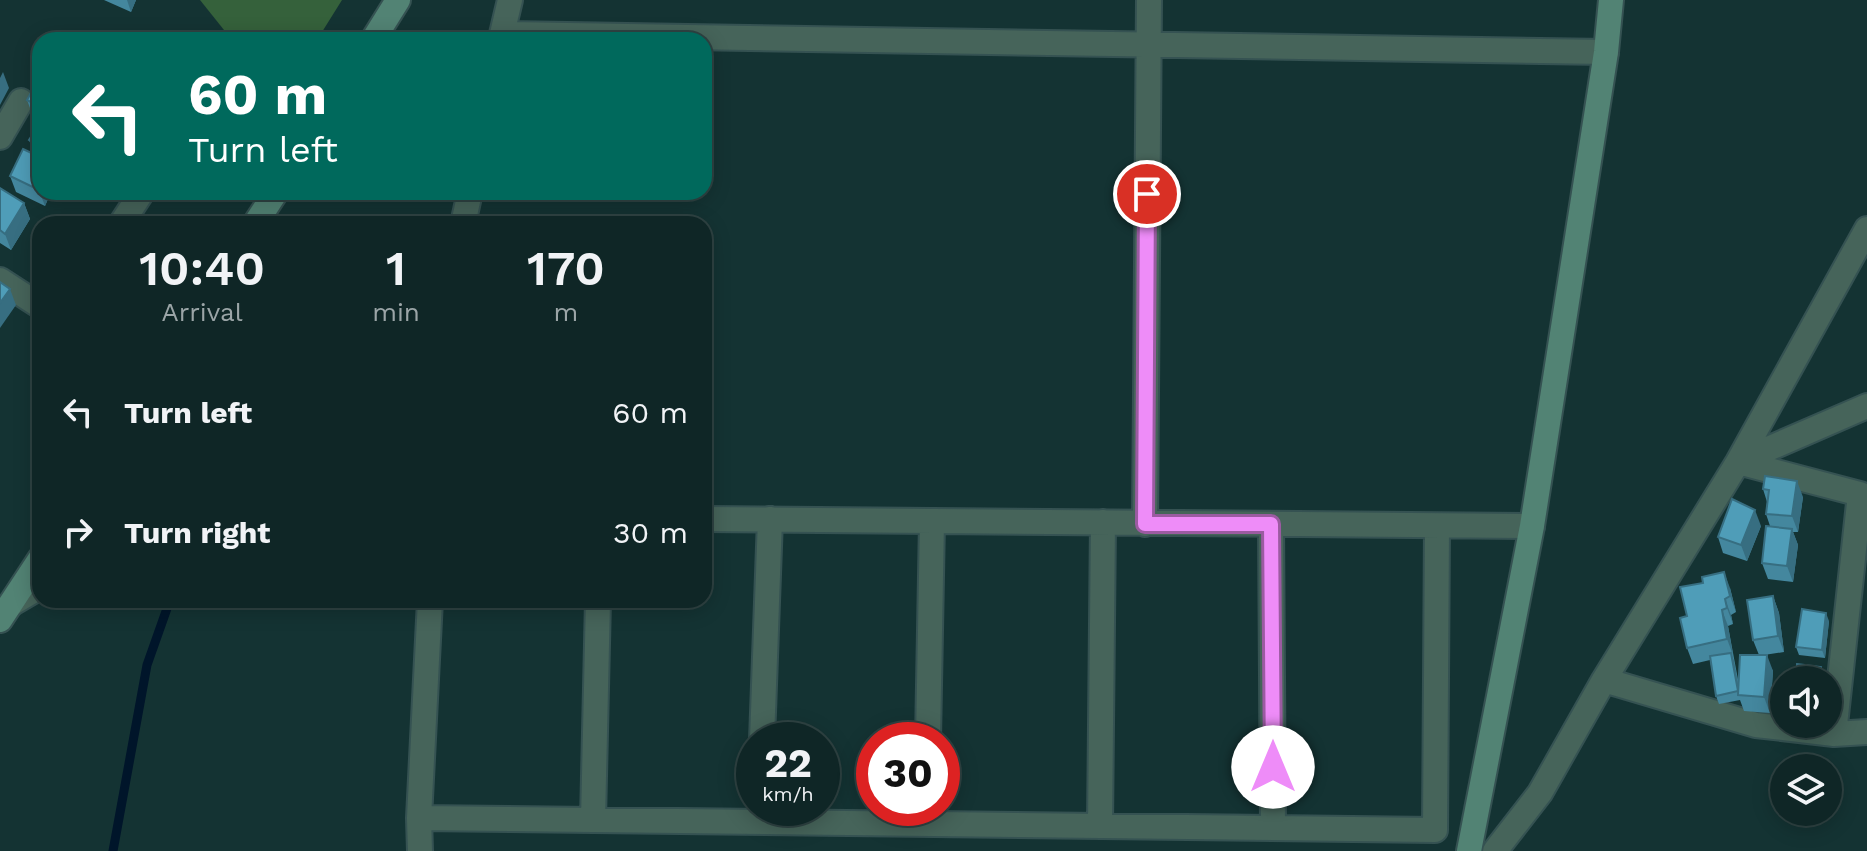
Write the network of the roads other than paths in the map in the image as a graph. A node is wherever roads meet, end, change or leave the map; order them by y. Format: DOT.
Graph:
graph roads {
  1 [pos="398,0"];
  2 [pos="510,0"];
  3 [pos="1149,0"];
  4 [pos="1611,0"];
  5 [pos="378,32"];
  6 [pos="503,32"];
  7 [pos="712,39"];
  8 [pos="1148,44"];
  9 [pos="1606,52"];
  10 [pos="21,101"];
  11 [pos="0,137"];
  12 [pos="1867,229"];
  13 [pos="0,280"];
  14 [pos="32,301"];
  15 [pos="1867,406"];
  16 [pos="1738,462"];
  17 [pos="712,519"];
  18 [pos="770,519"];
  19 [pos="932,521"];
  20 [pos="1103,522"];
  21 [pos="1145,524"];
  22 [pos="1271,524"];
  23 [pos="1532,526"];
  24 [pos="1437,527"];
  25 [pos="32,571"];
  26 [pos="32,593"];
  27 [pos="430,608"];
  28 [pos="598,608"];
  29 [pos="5,612"];
  30 [pos="1841,666"];
  31 [pos="1604,680"];
  32 [pos="763,722"];
  33 [pos="928,722"];
  34 [pos="1770,727"];
  35 [pos="1867,732"];
  36 [pos="1842,734"];
  37 [pos="736,816"];
  38 [pos="419,818"];
  39 [pos="960,818"];
  40 [pos="593,820"];
  41 [pos="1100,826"];
  42 [pos="1273,828"];
  43 [pos="420,851"];
  44 [pos="1469,851"];
  45 [pos="1495,851"];
  1 -- 5 [label="street"];
  2 -- 6 [label="street"];
  3 -- 8 [label="street"];
  4 -- 9 [label="street"];
  7 -- 8 [label="street"];
  8 -- 9 [label="street"];
  8 -- 21 [label="street"];
  9 -- 23 [label="street"];
  10 -- 11 [label="street"];
  12 -- 16 [label="street"];
  13 -- 14 [label="street"];
  15 -- 16 [label="street"];
  16 -- 30 [label="street"];
  16 -- 31 [label="street"];
  17 -- 18 [label="street"];
  18 -- 19 [label="street"];
  18 -- 32 [label="street"];
  19 -- 20 [label="street"];
  19 -- 33 [label="street"];
  20 -- 21 [label="street"];
  20 -- 41 [label="street"];
  21 -- 22 [label="street"];
  22 -- 24 [label="street"];
  22 -- 42 [label="street"];
  23 -- 24 [label="street"];
  23 -- 44 [label="street"];
  24 -- 42 [label="street"];
  25 -- 29 [label="street"];
  26 -- 29 [label="street"];
  27 -- 38 [label="street"];
  28 -- 40 [label="street"];
  31 -- 34 [label="street"];
  31 -- 45 [label="street"];
  35 -- 36 [label="street"];
  37 -- 40 [label="street"];
  38 -- 40 [label="street"];
  38 -- 43 [label="street"];
  39 -- 41 [label="street"];
  41 -- 42 [label="street"];
}
